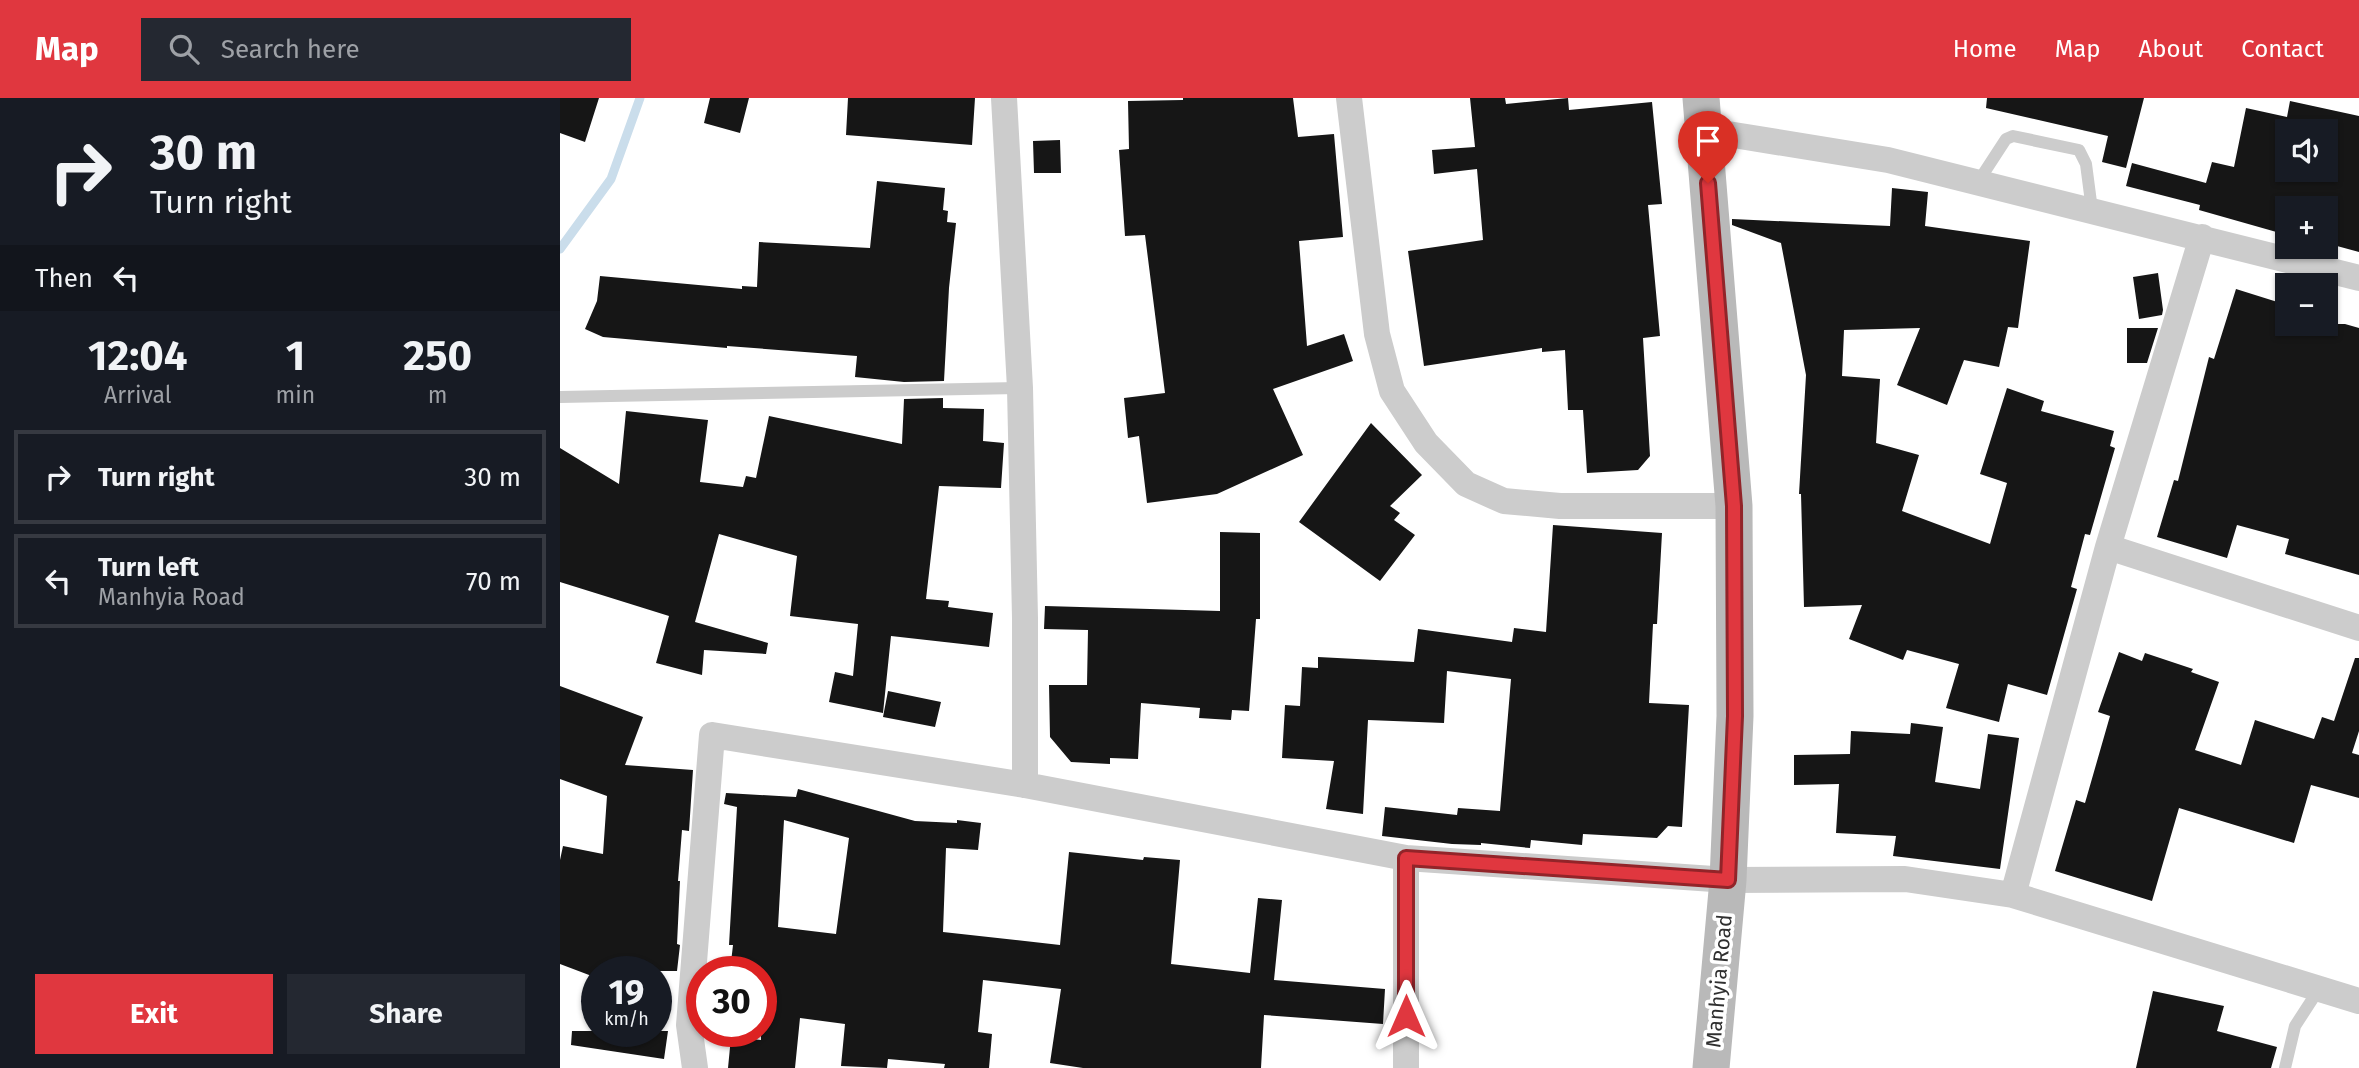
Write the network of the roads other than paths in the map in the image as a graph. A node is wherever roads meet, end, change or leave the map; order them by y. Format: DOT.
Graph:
graph roads {
  1 [pos="1004,98"];
  2 [pos="1349,98"];
  3 [pos="1702,114"];
  4 [pos="1978,182"];
  5 [pos="2092,210"];
  6 [pos="2202,237"];
  7 [pos="2359,278"];
  8 [pos="1020,388"];
  9 [pos="560,397"];
  10 [pos="1734,506"];
  11 [pos="2108,547"];
  12 [pos="2359,628"];
  13 [pos="1025,785"];
  14 [pos="1406,858"];
  15 [pos="1728,880"];
  16 [pos="2013,895"];
  17 [pos="2319,989"];
  18 [pos="2359,1001"];
  19 [pos="695,1068"];
  20 [pos="1406,1068"];
  21 [pos="1711,1068"];
  22 [pos="2285,1068"];
  1 -- 8 [label="street"];
  2 -- 10 [label="street"];
  3 -- 4 [label="street"];
  3 -- 10 [label="main road, Manhyia Road"];
  4 -- 5 [label="street"];
  4 -- 5 [label="lane"];
  5 -- 6 [label="street"];
  6 -- 7 [label="street"];
  6 -- 11 [label="street"];
  8 -- 9 [label="lane"];
  8 -- 13 [label="street"];
  10 -- 15 [label="main road, Manhyia Road"];
  11 -- 12 [label="street"];
  11 -- 16 [label="street"];
  13 -- 14 [label="street"];
  13 -- 19 [label="street"];
  14 -- 15 [label="street"];
  14 -- 20 [label="street"];
  15 -- 16 [label="street"];
  15 -- 21 [label="main road, Manhyia Road"];
  16 -- 17 [label="street"];
  17 -- 18 [label="street"];
  17 -- 22 [label="lane"];
}
